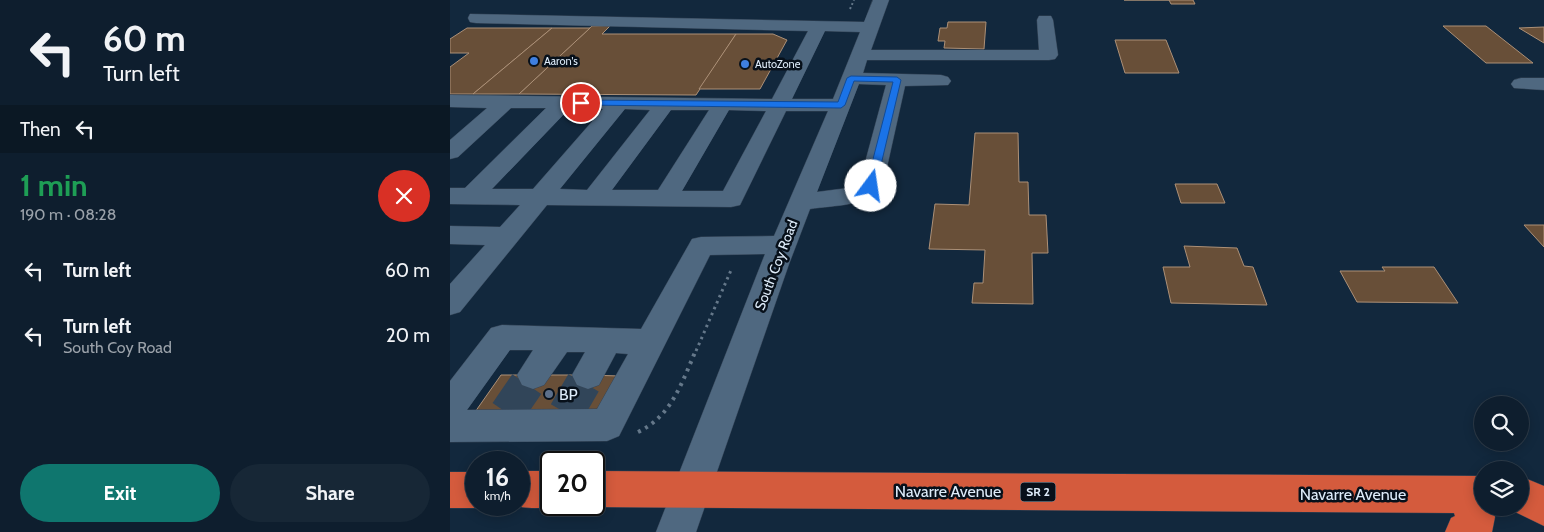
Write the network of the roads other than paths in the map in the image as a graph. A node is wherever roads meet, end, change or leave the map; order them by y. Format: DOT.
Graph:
graph roads {
  1 [pos="881,0"];
  2 [pos="476,18"];
  3 [pos="1045,20"];
  4 [pos="819,26"];
  5 [pos="871,27"];
  6 [pos="856,67"];
  7 [pos="897,80"];
  8 [pos="941,81"];
  9 [pos="1521,84"];
  10 [pos="1544,84"];
  11 [pos="450,102"];
  12 [pos="505,102"];
  13 [pos="562,102"];
  14 [pos="619,103"];
  15 [pos="665,104"];
  16 [pos="723,104"];
  17 [pos="778,104"];
  18 [pos="841,105"];
  19 [pos="450,152"];
  20 [pos="460,196"];
  21 [pos="541,197"];
  22 [pos="594,197"];
  23 [pos="665,198"];
  24 [pos="800,202"];
  25 [pos="450,235"];
  26 [pos="508,236"];
  27 [pos="783,245"];
  28 [pos="450,304"];
  29 [pos="559,339"];
  30 [pos="608,340"];
  31 [pos="650,342"];
  32 [pos="534,375"];
  33 [pos="588,375"];
  34 [pos="450,407"];
  35 [pos="450,426"];
  36 [pos="605,489"];
  37 [pos="692,489"];
  38 [pos="450,490"];
  39 [pos="465,490"];
  40 [pos="1474,495"];
  41 [pos="1529,498"];
  42 [pos="1544,507"];
  43 [pos="1476,516"];
  44 [pos="676,532"];
  45 [pos="1465,532"];
  1 -- 5 [label="street, South Coy Road"];
  2 -- 4 [label="street"];
  3 -- 6 [label="street"];
  4 -- 5 [label="street"];
  4 -- 17 [label="street"];
  5 -- 6 [label="street, South Coy Road"];
  6 -- 7 [label="street"];
  6 -- 18 [label="street, South Coy Road"];
  7 -- 8 [label="street"];
  7 -- 24 [label="street"];
  9 -- 10 [label="street"];
  11 -- 12 [label="street"];
  12 -- 13 [label="street"];
  12 -- 19 [label="street"];
  13 -- 14 [label="street"];
  13 -- 20 [label="street"];
  14 -- 15 [label="street"];
  14 -- 21 [label="street"];
  15 -- 16 [label="street"];
  15 -- 22 [label="street"];
  16 -- 17 [label="street"];
  16 -- 23 [label="street"];
  17 -- 18 [label="street"];
  17 -- 23 [label="street"];
  18 -- 24 [label="street, South Coy Road"];
  20 -- 21 [label="street"];
  21 -- 22 [label="street"];
  21 -- 26 [label="street"];
  22 -- 23 [label="street"];
  24 -- 27 [label="street, South Coy Road"];
  25 -- 26 [label="street"];
  26 -- 28 [label="street"];
  27 -- 31 [label="street"];
  27 -- 37 [label="street, South Coy Road"];
  29 -- 30 [label="street"];
  29 -- 32 [label="street"];
  29 -- 34 [label="street"];
  30 -- 31 [label="street"];
  30 -- 33 [label="street"];
  31 -- 35 [label="street"];
  36 -- 37 [label="highway, Navarre Avenue / SR 2"];
  37 -- 40 [label="highway, Navarre Avenue / SR 2"];
  37 -- 44 [label="street, South Coy Road"];
  38 -- 39 [label="highway"];
  41 -- 42 [label="highway"];
  43 -- 45 [label="highway"];
}
